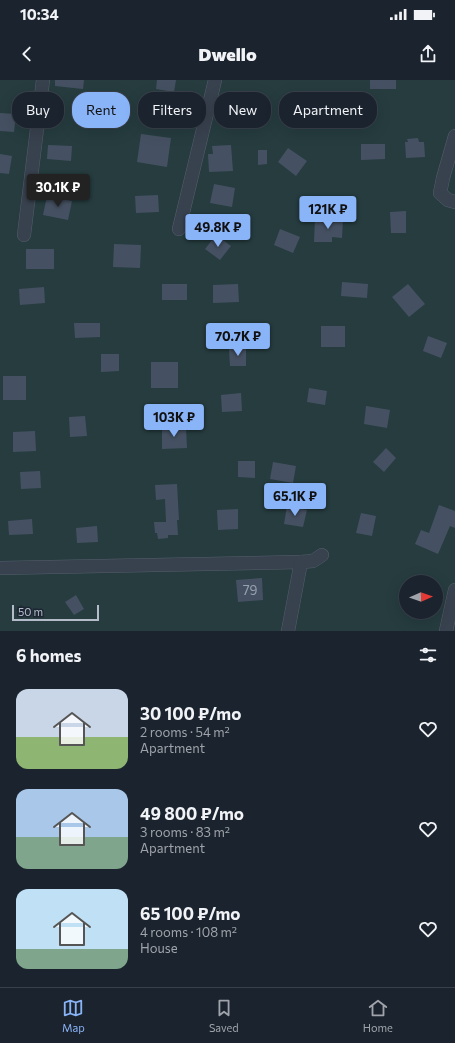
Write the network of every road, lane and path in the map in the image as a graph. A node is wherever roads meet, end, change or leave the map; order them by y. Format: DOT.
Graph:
graph roads {
  1 [pos="43,80"];
  2 [pos="216,80"];
  3 [pos="455,136"];
  4 [pos="455,202"];
  5 [pos="179,228"];
  6 [pos="24,235"];
  7 [pos="322,555"];
  8 [pos="301,562"];
  9 [pos="0,568"];
  10 [pos="455,590"];
  11 [pos="288,631"];
  12 [pos="446,631"];
  1 -- 6 [label="street"];
  2 -- 5 [label="street"];
  3 -- 4 [label="street"];
  7 -- 8 [label="street"];
  8 -- 9 [label="street"];
  8 -- 11 [label="street"];
  10 -- 12 [label="street"];
}
